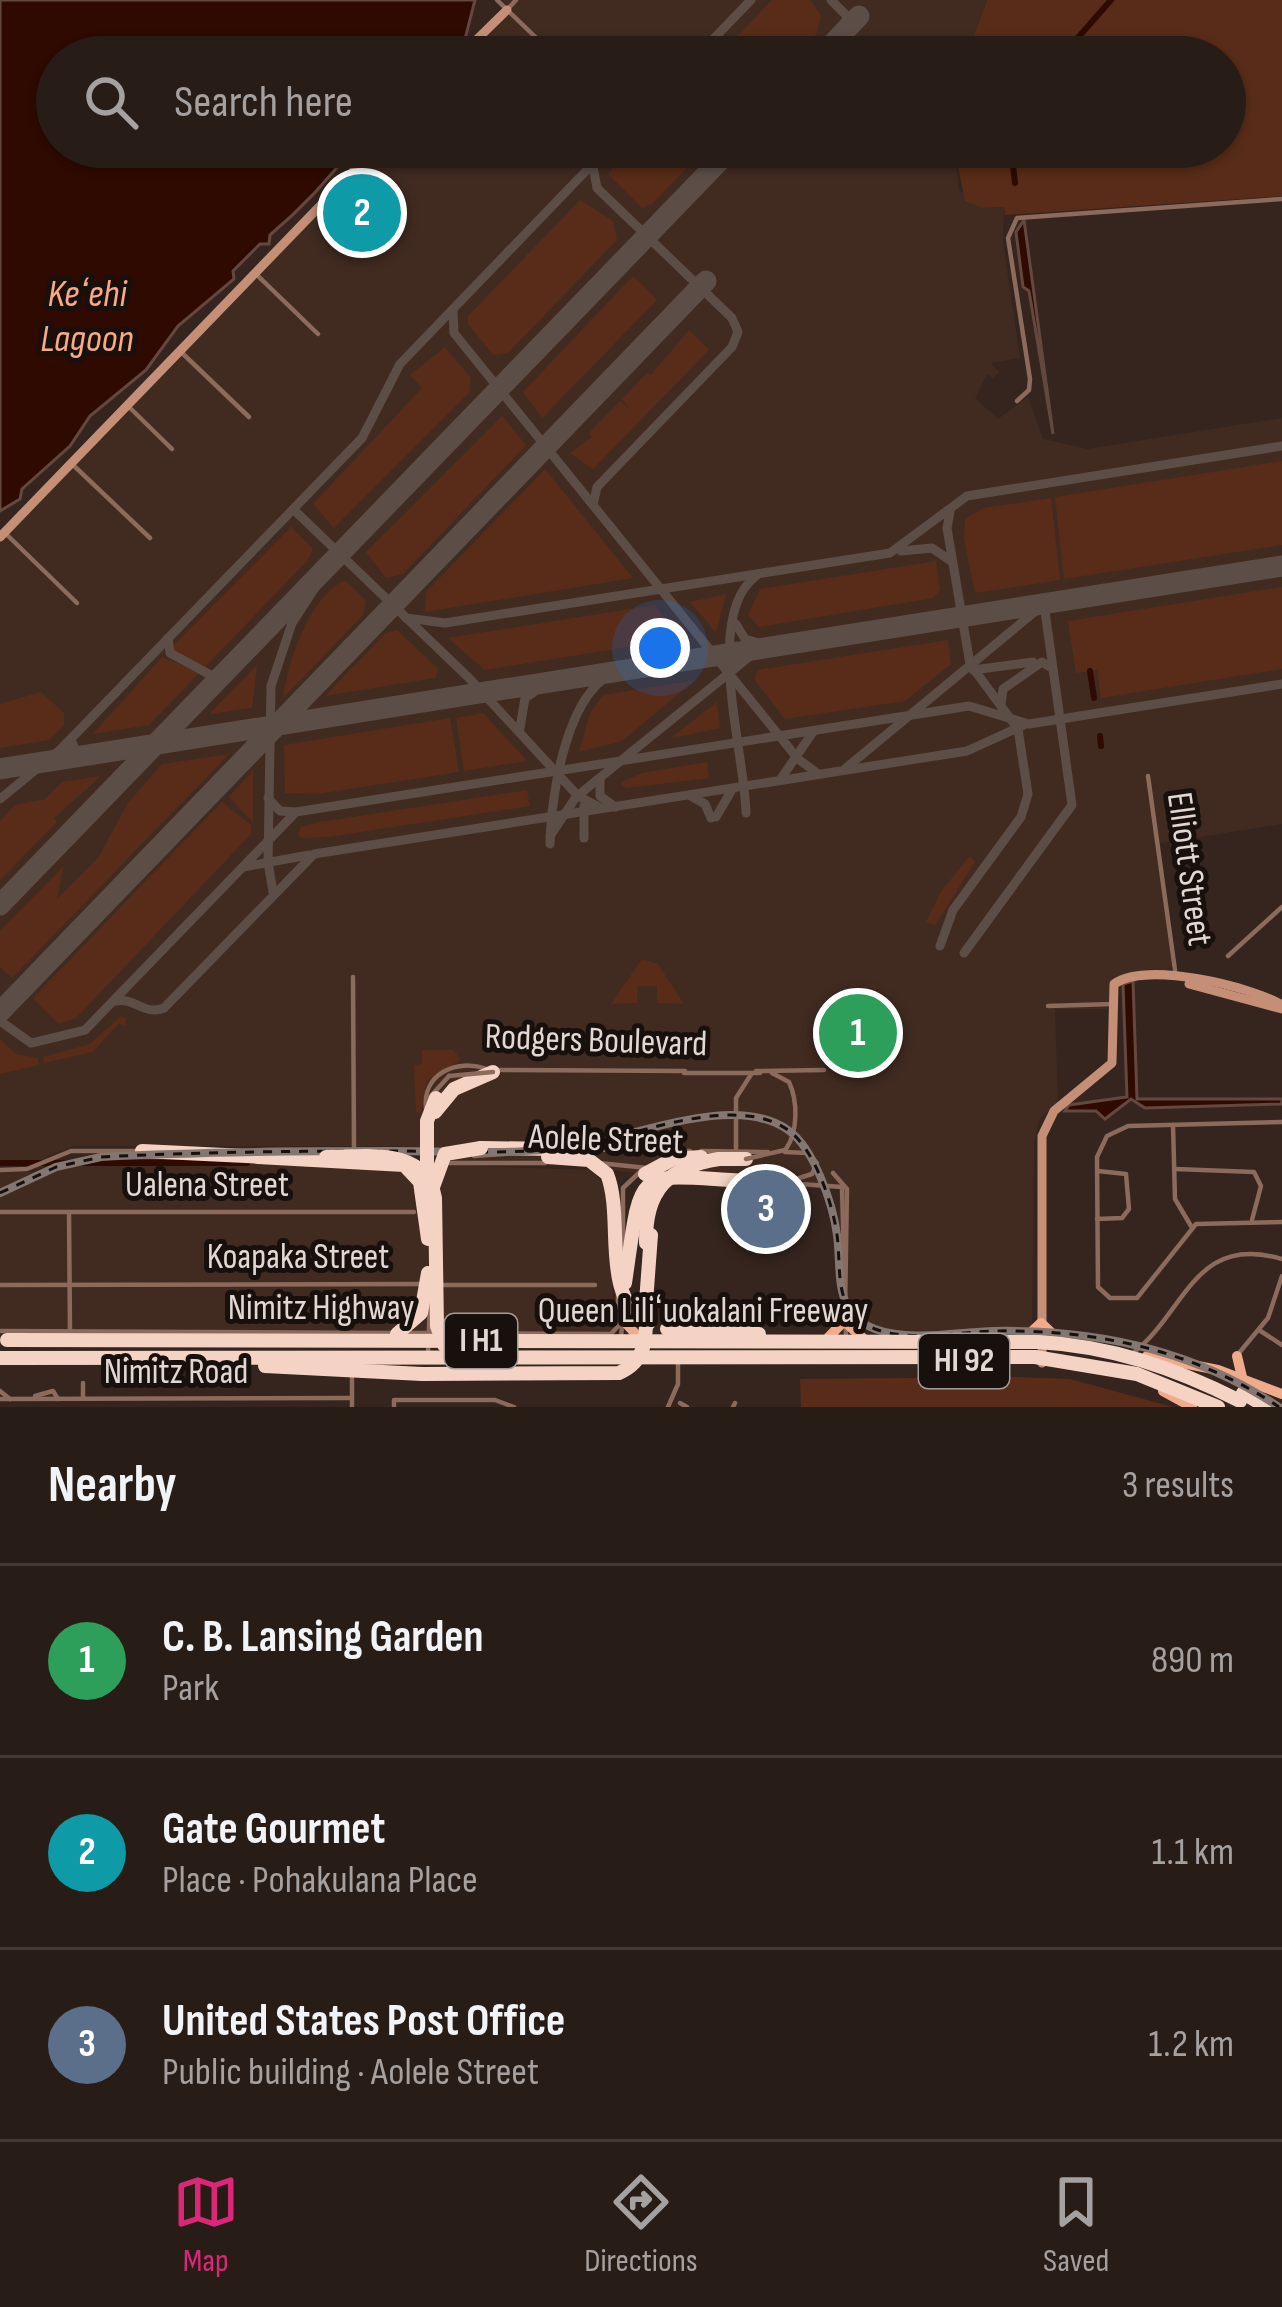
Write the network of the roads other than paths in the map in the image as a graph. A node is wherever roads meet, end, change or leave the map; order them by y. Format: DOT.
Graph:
graph roads {
  1 [pos="496,0"];
  2 [pos="516,0"];
  3 [pos="507,10"];
  4 [pos="531,33"];
  5 [pos="482,36"];
  6 [pos="531,36"];
  7 [pos="534,36"];
  8 [pos="354,168"];
  9 [pos="360,168"];
  10 [pos="377,185"];
  11 [pos="1282,199"];
  12 [pos="316,207"];
  13 [pos="355,245"];
  14 [pos="254,272"];
  15 [pos="318,334"];
  16 [pos="178,350"];
  17 [pos="1017,400"];
  18 [pos="126,404"];
  19 [pos="249,417"];
  20 [pos="172,449"];
  21 [pos="70,462"];
  22 [pos="1,533"];
  23 [pos="150,538"];
  24 [pos="77,603"];
  25 [pos="1148,776"];
  26 [pos="1282,908"];
  27 [pos="1228,956"];
  28 [pos="1174,974"];
  29 [pos="353,977"];
  30 [pos="1113,1004"];
  31 [pos="1048,1006"];
  32 [pos="1282,1007"];
  33 [pos="824,1070"];
  34 [pos="755,1071"];
  35 [pos="500,1072"];
  36 [pos="446,1083"];
  37 [pos="428,1114"];
  38 [pos="1282,1122"];
  39 [pos="1173,1125"];
  40 [pos="428,1135"];
  41 [pos="412,1149"];
  42 [pos="591,1149"];
  43 [pos="142,1150"];
  44 [pos="354,1150"];
  45 [pos="428,1150"];
  46 [pos="480,1153"];
  47 [pos="552,1153"];
  48 [pos="741,1155"];
  49 [pos="719,1159"];
  50 [pos="326,1160"];
  51 [pos="428,1161"];
  52 [pos="449,1163"];
  53 [pos="579,1163"];
  54 [pos="599,1163"];
  55 [pos="648,1168"];
  56 [pos="1174,1169"];
  57 [pos="0,1170"];
  58 [pos="1096,1171"];
  59 [pos="832,1173"];
  60 [pos="790,1180"];
  61 [pos="752,1181"];
  62 [pos="429,1193"];
  63 [pos="845,1200"];
  64 [pos="414,1211"];
  65 [pos="0,1212"];
  66 [pos="69,1212"];
  67 [pos="1097,1219"];
  68 [pos="1252,1220"];
  69 [pos="1282,1222"];
  70 [pos="1191,1226"];
  71 [pos="428,1239"];
  72 [pos="1282,1259"];
  73 [pos="429,1262"];
  74 [pos="1282,1276"];
  75 [pos="625,1283"];
  76 [pos="0,1285"];
  77 [pos="69,1285"];
  78 [pos="430,1285"];
  79 [pos="596,1285"];
  80 [pos="646,1302"];
  81 [pos="845,1317"];
  82 [pos="621,1323"];
  83 [pos="1041,1323"];
  84 [pos="648,1324"];
  85 [pos="1259,1330"];
  86 [pos="786,1331"];
  87 [pos="1155,1331"];
  88 [pos="676,1333"];
  89 [pos="62,1334"];
  90 [pos="117,1334"];
  91 [pos="98,1336"];
  92 [pos="348,1336"];
  93 [pos="422,1336"];
  94 [pos="463,1336"];
  95 [pos="534,1336"];
  96 [pos="2,1337"];
  97 [pos="614,1337"];
  98 [pos="640,1339"];
  99 [pos="694,1340"];
  100 [pos="798,1340"];
  101 [pos="827,1340"];
  102 [pos="846,1340"];
  103 [pos="865,1340"];
  104 [pos="1024,1340"];
  105 [pos="1041,1340"];
  106 [pos="956,1341"];
  107 [pos="1060,1341"];
  108 [pos="1282,1345"];
  109 [pos="1133,1354"];
  110 [pos="1237,1356"];
  111 [pos="147,1358"];
  112 [pos="941,1358"];
  113 [pos="0,1360"];
  114 [pos="332,1360"];
  115 [pos="352,1360"];
  116 [pos="371,1360"];
  117 [pos="428,1360"];
  118 [pos="468,1360"];
  119 [pos="619,1360"];
  120 [pos="846,1360"];
  121 [pos="1166,1360"];
  122 [pos="70,1361"];
  123 [pos="92,1361"];
  124 [pos="1042,1363"];
  125 [pos="681,1364"];
  126 [pos="490,1368"];
  127 [pos="1137,1374"];
  128 [pos="1229,1374"];
  129 [pos="352,1376"];
  130 [pos="83,1383"];
  131 [pos="1279,1393"];
  132 [pos="0,1395"];
  133 [pos="1244,1395"];
  134 [pos="83,1398"];
  135 [pos="352,1398"];
  136 [pos="34,1399"];
  137 [pos="58,1399"];
  138 [pos="46,1403"];
  139 [pos="127,1403"];
  140 [pos="144,1403"];
  141 [pos="187,1403"];
  142 [pos="317,1403"];
  143 [pos="394,1403"];
  144 [pos="447,1404"];
  145 [pos="352,1407"];
  146 [pos="514,1407"];
  147 [pos="668,1407"];
  148 [pos="1196,1407"];
  149 [pos="1218,1407"];
  150 [pos="1267,1407"];
  1 -- 3 [label="street"];
  2 -- 3 [label="street"];
  3 -- 4 [label="street"];
  3 -- 5 [label="street"];
  4 -- 6 [label="street"];
  4 -- 7 [label="street"];
  8 -- 12 [label="street"];
  9 -- 10 [label="street"];
  11 -- 17 [label="street"];
  12 -- 13 [label="street"];
  12 -- 14 [label="street"];
  14 -- 15 [label="street"];
  14 -- 16 [label="street"];
  16 -- 18 [label="street"];
  16 -- 19 [label="street"];
  18 -- 20 [label="street"];
  18 -- 21 [label="street"];
  21 -- 22 [label="street"];
  21 -- 23 [label="street"];
  22 -- 24 [label="street"];
  25 -- 28 [label="street, Elliott Street"];
  26 -- 27 [label="street"];
  28 -- 30 [label="street, Elliott Street"];
  28 -- 32 [label="street"];
  29 -- 44 [label="street"];
  30 -- 31 [label="street"];
  30 -- 83 [label="street"];
  33 -- 34 [label="street, Rodgers Boulevard"];
  34 -- 35 [label="street, Rodgers Boulevard"];
  34 -- 48 [label="street"];
  35 -- 36 [label="highway"];
  35 -- 37 [label="street, Rodgers Boulevard"];
  35 -- 48 [label="street, bridge"];
  35 -- 62 [label="highway, bridge"];
  36 -- 37 [label="street"];
  36 -- 62 [label="highway, bridge"];
  37 -- 40 [label="street, Rodgers Boulevard"];
  38 -- 39 [label="street"];
  39 -- 56 [label="street"];
  39 -- 58 [label="street"];
  40 -- 41 [label="street"];
  40 -- 45 [label="street, Rodgers Boulevard"];
  41 -- 44 [label="street, Aolele Street"];
  41 -- 45 [label="street, Aolele Street"];
  42 -- 47 [label="street"];
  42 -- 48 [label="street"];
  42 -- 53 [label="street"];
  43 -- 44 [label="street, Aolele Street"];
  43 -- 50 [label="highway"];
  43 -- 57 [label="street, Aolele Street"];
  44 -- 51 [label="street, Aolele Street"];
  45 -- 46 [label="street, Aolele Street"];
  45 -- 51 [label="street, Rodgers Boulevard"];
  46 -- 47 [label="highway"];
  46 -- 51 [label="street"];
  46 -- 71 [label="highway, bridge"];
  47 -- 84 [label="highway, bridge"];
  48 -- 49 [label="highway, bridge"];
  48 -- 60 [label="street"];
  49 -- 75 [label="highway, bridge"];
  49 -- 80 [label="highway, bridge"];
  50 -- 71 [label="highway, bridge"];
  50 -- 126 [label="highway, bridge"];
  51 -- 52 [label="street, Aolele Street"];
  51 -- 62 [label="street, Rodgers Boulevard"];
  52 -- 53 [label="street, Aolele Street"];
  52 -- 62 [label="street"];
  53 -- 54 [label="street, Aolele Street"];
  54 -- 55 [label="street, Aolele Street"];
  54 -- 82 [label="street"];
  55 -- 61 [label="street, Aolele Street"];
  55 -- 82 [label="street"];
  56 -- 68 [label="street"];
  56 -- 70 [label="street"];
  58 -- 67 [label="street"];
  58 -- 67 [label="street"];
  59 -- 63 [label="street"];
  60 -- 61 [label="street, Aolele Street"];
  60 -- 63 [label="street, Aolele Street"];
  61 -- 75 [label="highway"];
  61 -- 80 [label="highway, bridge"];
  62 -- 71 [label="highway, bridge"];
  62 -- 78 [label="street, Rodgers Boulevard"];
  63 -- 81 [label="street"];
  64 -- 66 [label="street, Ualena Street"];
  65 -- 66 [label="street, Ualena Street"];
  66 -- 77 [label="street"];
  67 -- 70 [label="street"];
  68 -- 69 [label="street"];
  68 -- 70 [label="street"];
  71 -- 73 [label="highway, bridge"];
  72 -- 87 [label="street"];
  73 -- 96 [label="highway, bridge"];
  73 -- 126 [label="highway, bridge"];
  74 -- 85 [label="street"];
  75 -- 84 [label="highway, bridge"];
  76 -- 77 [label="street, Koapaka Street"];
  77 -- 78 [label="street, Koapaka Street"];
  77 -- 89 [label="street"];
  78 -- 79 [label="street, Koapaka Street"];
  78 -- 93 [label="street, Rodgers Boulevard"];
  80 -- 111 [label="highway, bridge"];
  81 -- 101 [label="main road"];
  81 -- 102 [label="street"];
  81 -- 103 [label="main road"];
  82 -- 97 [label="street"];
  82 -- 97 [label="street"];
  82 -- 98 [label="main road"];
  83 -- 104 [label="main road"];
  83 -- 105 [label="street"];
  83 -- 107 [label="main road"];
  84 -- 106 [label="highway, bridge"];
  85 -- 108 [label="street"];
  85 -- 110 [label="street"];
  86 -- 100 [label="main road"];
  87 -- 109 [label="street"];
  87 -- 121 [label="street"];
  88 -- 98 [label="main road, HI 92"];
  88 -- 99 [label="main road, HI 92"];
  88 -- 125 [label="main road"];
  89 -- 90 [label="street"];
  89 -- 91 [label="main road, Nimitz Highway"];
  89 -- 96 [label="main road, Nimitz Highway"];
  89 -- 122 [label="street"];
  90 -- 91 [label="main road, Nimitz Highway"];
  90 -- 92 [label="main road, Nimitz Highway"];
  91 -- 123 [label="main road"];
  92 -- 93 [label="main road, Nimitz Highway"];
  92 -- 115 [label="street"];
  93 -- 94 [label="main road, Nimitz Highway"];
  93 -- 117 [label="street, Rodgers Boulevard"];
  94 -- 95 [label="street"];
  94 -- 95 [label="main road, HI 92"];
  94 -- 118 [label="main road"];
  95 -- 97 [label="main road, HI 92"];
  96 -- 106 [label="highway, Queen Liliʻuokalani Freeway / I H1, bridge"];
  97 -- 98 [label="main road, HI 92"];
  97 -- 119 [label="street"];
  99 -- 100 [label="main road, HI 92"];
  99 -- 125 [label="main road"];
  100 -- 101 [label="main road, HI 92"];
  101 -- 102 [label="main road, HI 92"];
  102 -- 103 [label="main road, HI 92"];
  102 -- 120 [label="street"];
  103 -- 104 [label="main road, HI 92"];
  104 -- 105 [label="main road, HI 92"];
  105 -- 107 [label="main road, HI 92"];
  105 -- 124 [label="street"];
  106 -- 133 [label="highway, Queen Liliʻuokalani Freeway / I H1, bridge"];
  107 -- 109 [label="main road, HI 92"];
  109 -- 121 [label="main road, HI 92"];
  110 -- 128 [label="street"];
  110 -- 133 [label="main road"];
  111 -- 112 [label="highway, Queen Liliʻuokalani Freeway / I H1, bridge"];
  111 -- 113 [label="highway, Queen Liliʻuokalani Freeway / I H1, bridge"];
  112 -- 126 [label="highway, bridge"];
  112 -- 127 [label="highway, Queen Liliʻuokalani Freeway / I H1, bridge"];
  113 -- 122 [label="main road, Nimitz Highway / HI 92"];
  114 -- 115 [label="main road, Nimitz Highway / HI 92"];
  114 -- 123 [label="main road, Nimitz Highway / HI 92"];
  114 -- 129 [label="main road"];
  115 -- 116 [label="main road, Nimitz Highway / HI 92"];
  115 -- 129 [label="street"];
  116 -- 117 [label="main road, Nimitz Highway / HI 92"];
  116 -- 129 [label="main road"];
  117 -- 118 [label="main road, Nimitz Highway / HI 92"];
  118 -- 119 [label="main road, Nimitz Highway / HI 92"];
  119 -- 125 [label="main road, Nimitz Highway / HI 92"];
  120 -- 124 [label="main road, Nimitz Highway / HI 92"];
  120 -- 125 [label="main road, Nimitz Highway / HI 92"];
  121 -- 128 [label="main road, HI 92"];
  122 -- 123 [label="main road, Nimitz Highway / HI 92"];
  124 -- 148 [label="main road, Nimitz Highway / HI 92"];
  125 -- 147 [label="street"];
  127 -- 148 [label="highway, bridge"];
  127 -- 149 [label="highway, Queen Liliʻuokalani Freeway / I H1, bridge"];
  128 -- 133 [label="main road, HI 92"];
  128 -- 149 [label="street"];
  129 -- 135 [label="street"];
  130 -- 134 [label="street"];
  131 -- 133 [label="main road, HI 92"];
  132 -- 136 [label="street, Nimitz Road"];
  133 -- 150 [label="highway, Queen Liliʻuokalani Freeway"];
  134 -- 137 [label="street, Nimitz Road"];
  134 -- 139 [label="street, Nimitz Road"];
  135 -- 142 [label="street, Nimitz Road"];
  135 -- 145 [label="street"];
  136 -- 137 [label="street"];
  136 -- 138 [label="street, Nimitz Road"];
  137 -- 138 [label="street, Nimitz Road"];
  139 -- 140 [label="street, Nimitz Road"];
  140 -- 141 [label="street, Nimitz Road"];
  141 -- 142 [label="street, Nimitz Road"];
  143 -- 144 [label="street"];
  144 -- 146 [label="street"];
}
